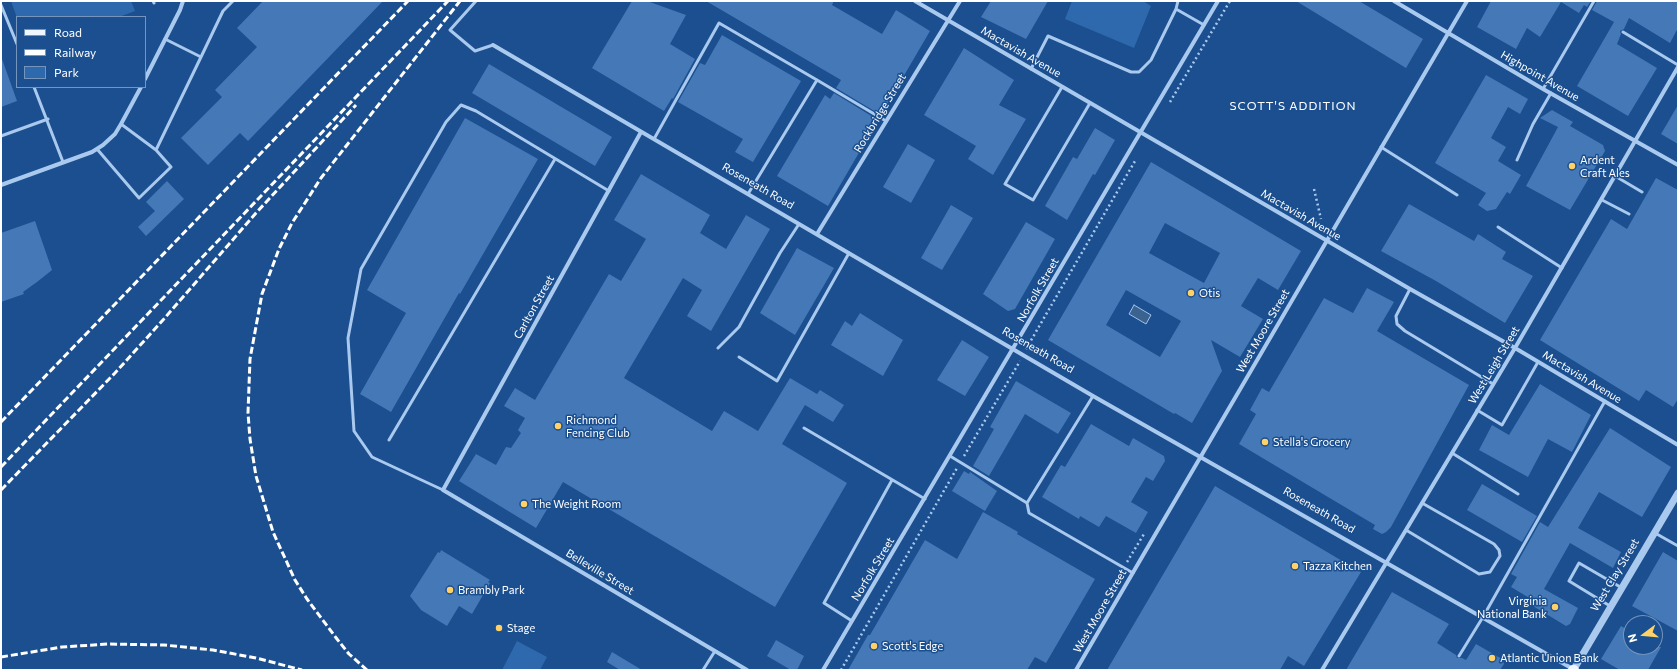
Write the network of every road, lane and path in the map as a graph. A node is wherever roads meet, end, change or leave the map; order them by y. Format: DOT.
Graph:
graph roads {
  1 [pos="183,1"];
  2 [pos="232,1"];
  3 [pos="476,1"];
  4 [pos="915,1"];
  5 [pos="960,1"];
  6 [pos="1178,1"];
  7 [pos="1218,1"];
  8 [pos="1230,1"];
  9 [pos="1394,1"];
  10 [pos="1467,1"];
  11 [pos="1594,1"];
  12 [pos="1,5"];
  13 [pos="1176,8"];
  14 [pos="948,20"];
  15 [pos="1204,25"];
  16 [pos="1623,32"];
  17 [pos="1448,33"];
  18 [pos="165,39"];
  19 [pos="16,42"];
  20 [pos="493,45"];
  21 [pos="201,58"];
  22 [pos="1678,66"];
  23 [pos="1031,69"];
  24 [pos="146,77"];
  25 [pos="817,80"];
  26 [pos="1062,87"];
  27 [pos="34,88"];
  28 [pos="140,88"];
  29 [pos="1543,89"];
  30 [pos="1550,93"];
  31 [pos="1090,103"];
  32 [pos="1169,103"];
  33 [pos="48,119"];
  34 [pos="886,121"];
  35 [pos="121,124"];
  36 [pos="641,132"];
  37 [pos="1140,133"];
  38 [pos="1,136"];
  39 [pos="654,139"];
  40 [pos="1636,141"];
  41 [pos="1381,147"];
  42 [pos="156,150"];
  43 [pos="95,151"];
  44 [pos="1137,158"];
  45 [pos="556,159"];
  46 [pos="1517,160"];
  47 [pos="63,162"];
  48 [pos="1678,165"];
  49 [pos="1615,176"];
  50 [pos="1,185"];
  51 [pos="1314,189"];
  52 [pos="609,190"];
  53 [pos="1642,192"];
  54 [pos="748,194"];
  55 [pos="1458,195"];
  56 [pos="1602,200"];
  57 [pos="1630,214"];
  58 [pos="1321,219"];
  59 [pos="799,224"];
  60 [pos="1498,227"];
  61 [pos="816,234"];
  62 [pos="1326,241"];
  63 [pos="849,253"];
  64 [pos="1562,268"];
  65 [pos="1410,289"];
  66 [pos="718,348"];
  67 [pos="1515,348"];
  68 [pos="1014,350"];
  69 [pos="1023,355"];
  70 [pos="739,357"];
  71 [pos="1538,362"];
  72 [pos="1493,384"];
  73 [pos="1093,396"];
  74 [pos="1605,401"];
  75 [pos="1477,410"];
  76 [pos="804,428"];
  77 [pos="389,440"];
  78 [pos="1678,445"];
  79 [pos="1452,453"];
  80 [pos="950,456"];
  81 [pos="1200,457"];
  82 [pos="960,462"];
  83 [pos="892,480"];
  84 [pos="443,490"];
  85 [pos="1678,493"];
  86 [pos="1518,494"];
  87 [pos="925,498"];
  88 [pos="1027,503"];
  89 [pos="1422,503"];
  90 [pos="1406,530"];
  91 [pos="1655,532"];
  92 [pos="1678,546"];
  93 [pos="1387,562"];
  94 [pos="1133,573"];
  95 [pos="1622,588"];
  96 [pos="1611,606"];
  97 [pos="1483,617"];
  98 [pos="852,621"];
  99 [pos="715,651"];
  100 [pos="1459,656"];
  101 [pos="704,670"];
  102 [pos="747,670"];
  103 [pos="823,670"];
  104 [pos="841,670"];
  105 [pos="1076,670"];
  106 [pos="1322,670"];
  107 [pos="1574,670"];
  1 -- 18 [label="street"];
  2 -- 21 [label="lane"];
  3 -- 20 [label="lane"];
  4 -- 14 [label="street, Mactavish Avenue"];
  5 -- 14 [label="street, Rockbridge Street"];
  6 -- 13 [label="lane"];
  7 -- 15 [label="street, Norfolk Street"];
  8 -- 32 [label="path"];
  9 -- 17 [label="street, Highpoint Avenue"];
  10 -- 17 [label="street, West Moore Street"];
  11 -- 29 [label="lane"];
  12 -- 19 [label="lane"];
  13 -- 15 [label="lane"];
  13 -- 23 [label="lane"];
  14 -- 23 [label="street, Mactavish Avenue"];
  14 -- 34 [label="street, Rockbridge Street"];
  15 -- 37 [label="street, Norfolk Street"];
  16 -- 22 [label="lane"];
  17 -- 29 [label="street, Highpoint Avenue"];
  17 -- 41 [label="street, West Moore Street"];
  18 -- 21 [label="lane"];
  18 -- 24 [label="street"];
  20 -- 36 [label="street, Roseneath Road"];
  21 -- 42 [label="lane"];
  22 -- 40 [label="street, West Leigh Street"];
  23 -- 26 [label="street, Mactavish Avenue"];
  25 -- 34 [label="lane"];
  25 -- 39 [label="lane"];
  25 -- 54 [label="lane"];
  26 -- 31 [label="street, Mactavish Avenue"];
  26 -- 31 [label="lane"];
  27 -- 33 [label="lane"];
  28 -- 35 [label="street"];
  29 -- 30 [label="street, Highpoint Avenue"];
  30 -- 40 [label="street, Highpoint Avenue"];
  30 -- 46 [label="lane"];
  31 -- 37 [label="street, Mactavish Avenue"];
  33 -- 38 [label="lane"];
  33 -- 47 [label="lane"];
  34 -- 61 [label="street, Rockbridge Street"];
  35 -- 42 [label="lane"];
  35 -- 43 [label="street"];
  36 -- 39 [label="street, Roseneath Road"];
  36 -- 52 [label="street, Carlton Street"];
  37 -- 62 [label="street, Mactavish Avenue"];
  37 -- 68 [label="street, Norfolk Street"];
  39 -- 54 [label="street, Roseneath Road"];
  40 -- 48 [label="street, Highpoint Avenue"];
  40 -- 49 [label="street, West Leigh Street"];
  41 -- 55 [label="lane"];
  41 -- 62 [label="street, West Moore Street"];
  42 -- 43 [label="lane"];
  43 -- 47 [label="street"];
  44 -- 69 [label="path"];
  45 -- 52 [label="lane"];
  45 -- 77 [label="lane"];
  45 -- 84 [label="lane"];
  47 -- 50 [label="street"];
  49 -- 53 [label="lane"];
  49 -- 56 [label="street, West Leigh Street"];
  51 -- 58 [label="path"];
  52 -- 84 [label="street, Carlton Street"];
  54 -- 59 [label="street, Roseneath Road"];
  56 -- 57 [label="lane"];
  56 -- 64 [label="street, West Leigh Street"];
  59 -- 61 [label="street, Roseneath Road"];
  59 -- 66 [label="lane"];
  60 -- 64 [label="lane"];
  61 -- 63 [label="street, Roseneath Road"];
  62 -- 65 [label="street, Mactavish Avenue"];
  62 -- 81 [label="street, West Moore Street"];
  63 -- 68 [label="street, Roseneath Road"];
  63 -- 70 [label="lane"];
  64 -- 67 [label="street, West Leigh Street"];
  65 -- 67 [label="street, Mactavish Avenue"];
  65 -- 72 [label="lane"];
  67 -- 71 [label="street, Mactavish Avenue"];
  67 -- 72 [label="street, West Leigh Street"];
  68 -- 69 [label="street, Roseneath Road"];
  68 -- 80 [label="street, Norfolk Street"];
  69 -- 73 [label="street, Roseneath Road"];
  69 -- 82 [label="path"];
  71 -- 74 [label="street, Mactavish Avenue"];
  71 -- 75 [label="lane"];
  72 -- 75 [label="street, West Leigh Street"];
  73 -- 81 [label="street, Roseneath Road"];
  73 -- 88 [label="lane"];
  74 -- 78 [label="street, Mactavish Avenue"];
  74 -- 97 [label="lane"];
  75 -- 79 [label="street, West Leigh Street"];
  76 -- 83 [label="lane"];
  79 -- 86 [label="lane"];
  79 -- 89 [label="street, West Leigh Street"];
  80 -- 82 [label="lane"];
  80 -- 87 [label="street, Norfolk Street"];
  81 -- 93 [label="street, Roseneath Road"];
  81 -- 94 [label="street, West Moore Street"];
  82 -- 88 [label="lane"];
  82 -- 104 [label="path"];
  83 -- 87 [label="lane"];
  83 -- 98 [label="lane"];
  84 -- 99 [label="street, Belleville Street"];
  85 -- 91 [label="street, West Clay Street"];
  87 -- 98 [label="street, Norfolk Street"];
  88 -- 94 [label="lane"];
  89 -- 90 [label="street, West Leigh Street"];
  89 -- 90 [label="lane"];
  90 -- 93 [label="street, West Leigh Street"];
  91 -- 92 [label="lane"];
  91 -- 95 [label="street, West Clay Street"];
  93 -- 97 [label="street, Roseneath Road"];
  93 -- 106 [label="street, West Leigh Street"];
  94 -- 105 [label="street, West Moore Street"];
  95 -- 96 [label="street, West Clay Street"];
  95 -- 96 [label="lane"];
  96 -- 107 [label="street, West Clay Street"];
  97 -- 100 [label="lane"];
  97 -- 107 [label="street, Roseneath Road"];
  98 -- 103 [label="street, Norfolk Street"];
  99 -- 101 [label="lane"];
  99 -- 102 [label="street, Belleville Street"];
}
